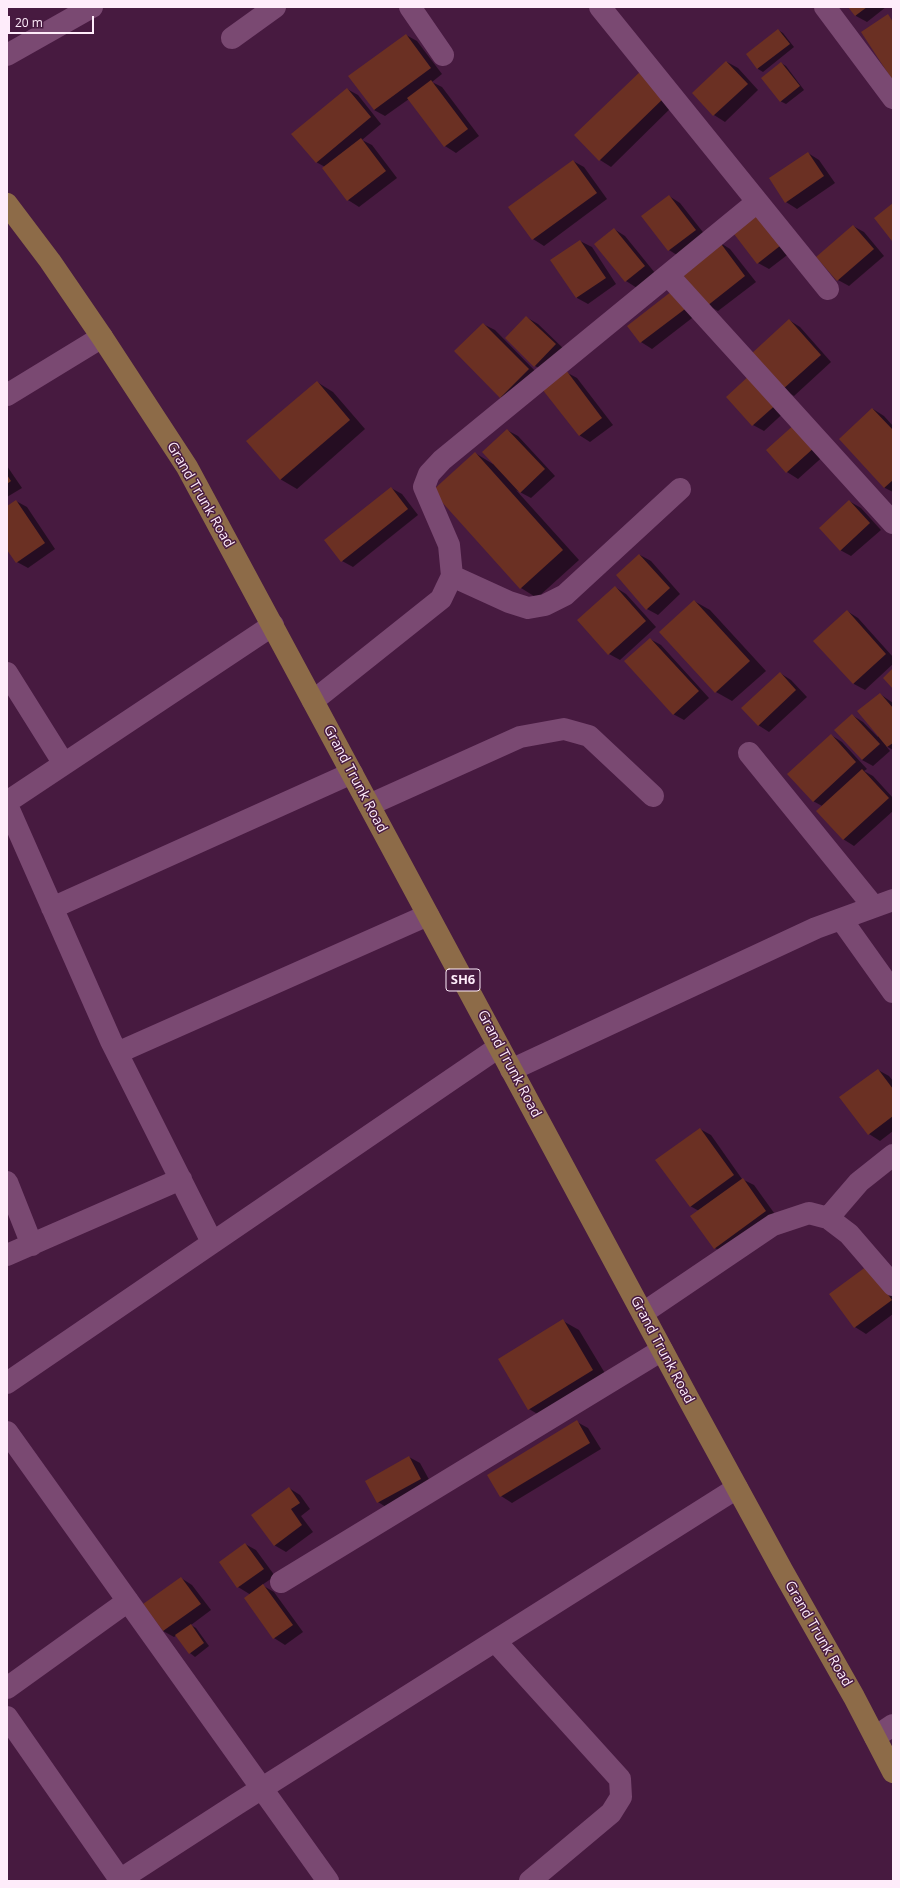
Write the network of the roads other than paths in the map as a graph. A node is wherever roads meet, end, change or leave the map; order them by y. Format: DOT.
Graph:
graph roads {
  1 [pos="92,7"];
  2 [pos="275,7"];
  3 [pos="410,7"];
  4 [pos="600,7"];
  5 [pos="825,7"];
  6 [pos="232,38"];
  7 [pos="7,55"];
  8 [pos="443,55"];
  9 [pos="893,98"];
  10 [pos="757,202"];
  11 [pos="7,204"];
  12 [pos="668,276"];
  13 [pos="828,289"];
  14 [pos="102,337"];
  15 [pos="7,395"];
  16 [pos="680,489"];
  17 [pos="893,523"];
  18 [pos="452,576"];
  19 [pos="272,625"];
  20 [pos="7,673"];
  21 [pos="314,701"];
  22 [pos="749,753"];
  23 [pos="64,764"];
  24 [pos="352,773"];
  25 [pos="653,796"];
  26 [pos="7,804"];
  27 [pos="369,805"];
  28 [pos="884,903"];
  29 [pos="52,908"];
  30 [pos="428,915"];
  31 [pos="841,919"];
  32 [pos="893,992"];
  33 [pos="499,1047"];
  34 [pos="117,1053"];
  35 [pos="512,1070"];
  36 [pos="893,1155"];
  37 [pos="180,1179"];
  38 [pos="7,1182"];
  39 [pos="828,1218"];
  40 [pos="212,1242"];
  41 [pos="32,1245"];
  42 [pos="7,1255"];
  43 [pos="893,1285"];
  44 [pos="643,1313"];
  45 [pos="662,1350"];
  46 [pos="7,1383"];
  47 [pos="7,1432"];
  48 [pos="737,1488"];
  49 [pos="281,1582"];
  50 [pos="128,1601"];
  51 [pos="495,1641"];
  52 [pos="7,1688"];
  53 [pos="7,1717"];
  54 [pos="893,1725"];
  55 [pos="875,1737"];
  56 [pos="893,1772"];
  57 [pos="262,1788"];
  58 [pos="120,1881"];
  59 [pos="328,1881"];
  60 [pos="530,1881"];
  1 -- 7 [label="street"];
  2 -- 6 [label="street"];
  3 -- 8 [label="street"];
  4 -- 10 [label="street"];
  5 -- 9 [label="street"];
  10 -- 12 [label="street"];
  10 -- 13 [label="street"];
  11 -- 14 [label="main road, Grand Trunk Road / SH6"];
  12 -- 17 [label="street"];
  12 -- 18 [label="street"];
  14 -- 15 [label="street"];
  14 -- 19 [label="main road, Grand Trunk Road / SH6"];
  16 -- 18 [label="street"];
  18 -- 21 [label="street"];
  19 -- 21 [label="main road, Grand Trunk Road / SH6"];
  19 -- 23 [label="street"];
  20 -- 23 [label="street"];
  21 -- 24 [label="main road, Grand Trunk Road / SH6"];
  22 -- 28 [label="street"];
  23 -- 26 [label="street"];
  24 -- 27 [label="main road, Grand Trunk Road / SH6"];
  24 -- 29 [label="street"];
  25 -- 27 [label="street"];
  26 -- 29 [label="street"];
  27 -- 30 [label="main road, Grand Trunk Road / SH6"];
  28 -- 31 [label="street"];
  29 -- 34 [label="street"];
  30 -- 33 [label="main road, Grand Trunk Road / SH6"];
  30 -- 34 [label="street"];
  31 -- 32 [label="street"];
  31 -- 35 [label="street"];
  33 -- 35 [label="main road, Grand Trunk Road / SH6"];
  33 -- 40 [label="street"];
  34 -- 37 [label="street"];
  35 -- 44 [label="main road, Grand Trunk Road / SH6"];
  36 -- 39 [label="street"];
  37 -- 40 [label="street"];
  37 -- 41 [label="street"];
  38 -- 41 [label="street"];
  39 -- 43 [label="street"];
  39 -- 44 [label="street"];
  40 -- 46 [label="street"];
  41 -- 42 [label="street"];
  44 -- 45 [label="main road, Grand Trunk Road / SH6"];
  45 -- 48 [label="main road, Grand Trunk Road / SH6"];
  45 -- 49 [label="street"];
  47 -- 50 [label="street"];
  48 -- 51 [label="street"];
  48 -- 55 [label="main road, Grand Trunk Road / SH6"];
  50 -- 52 [label="street"];
  50 -- 57 [label="street"];
  51 -- 57 [label="street"];
  51 -- 60 [label="street"];
  53 -- 58 [label="street"];
  54 -- 55 [label="street"];
  55 -- 56 [label="main road, Grand Trunk Road / SH6"];
  57 -- 58 [label="street"];
  57 -- 59 [label="street"];
}
